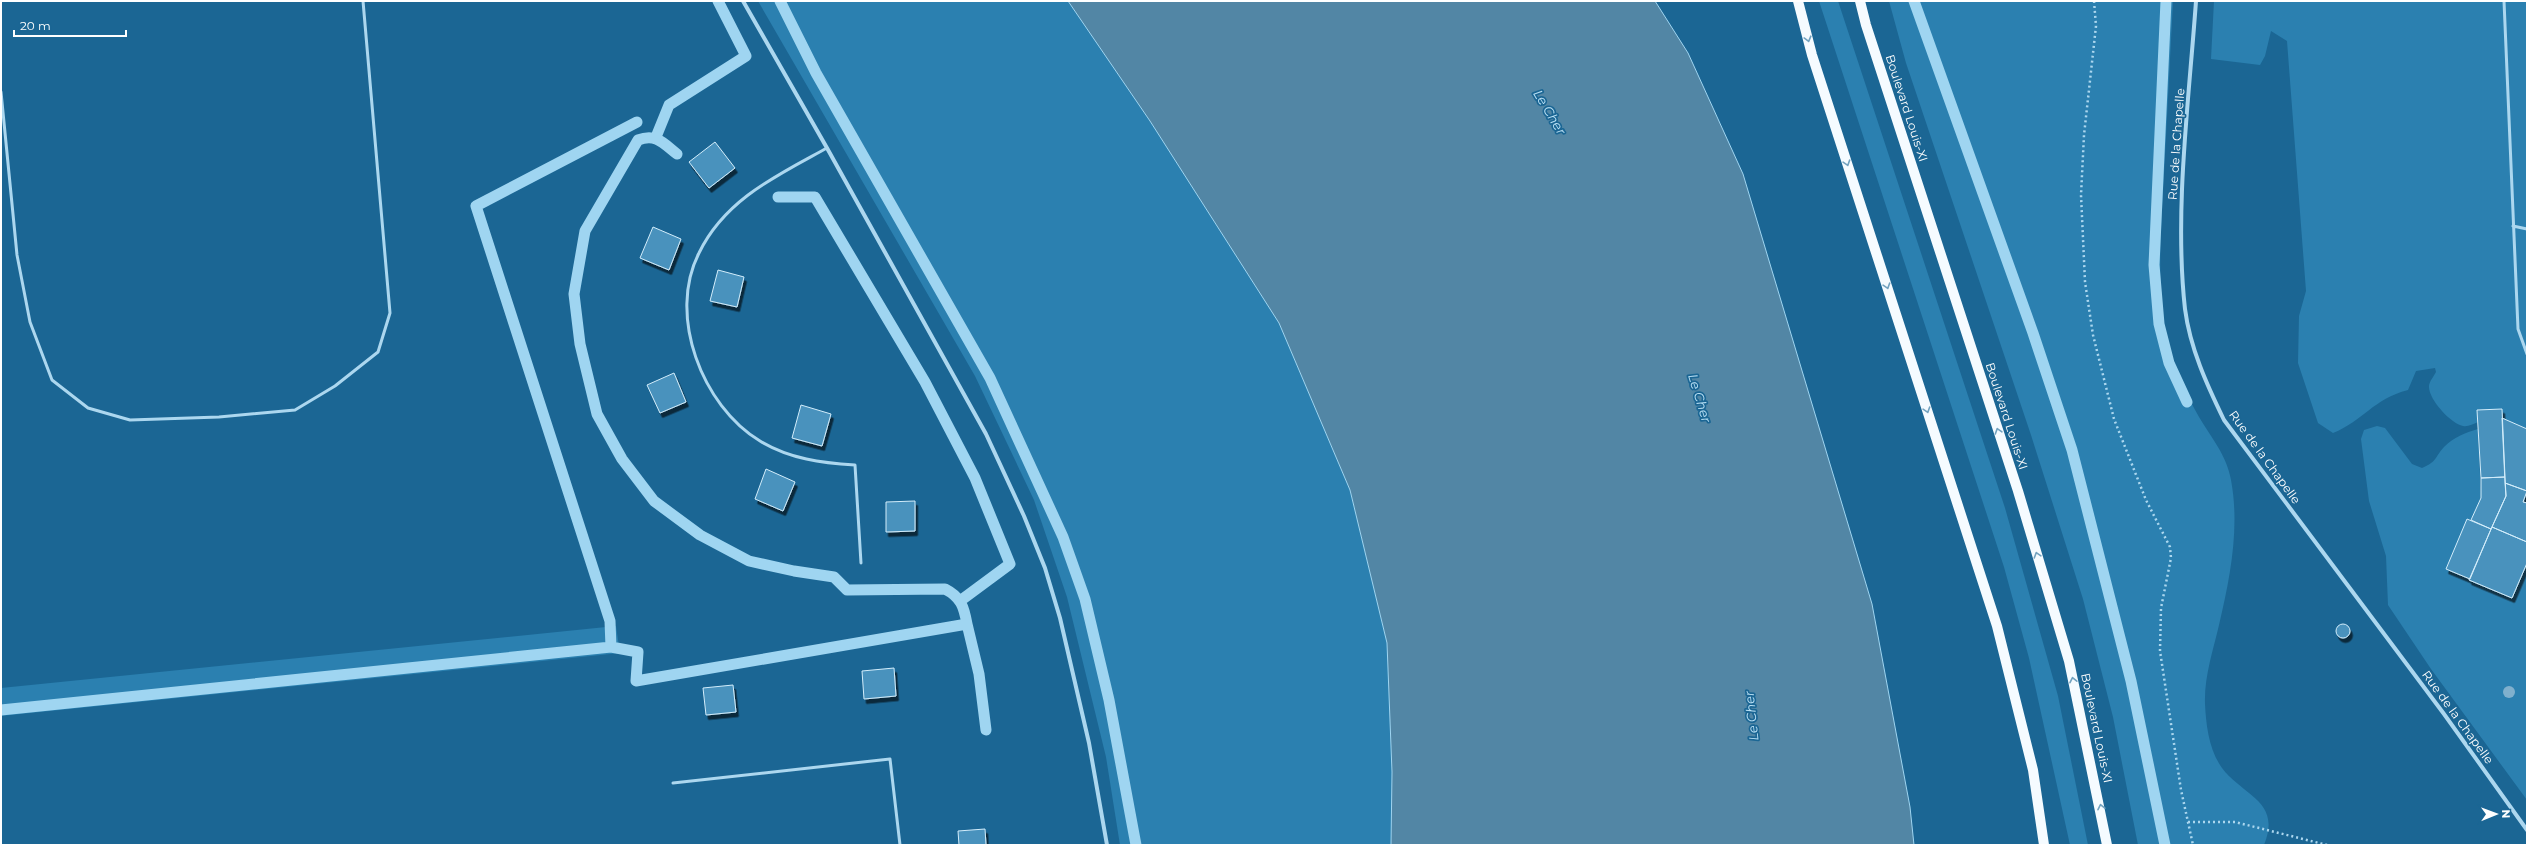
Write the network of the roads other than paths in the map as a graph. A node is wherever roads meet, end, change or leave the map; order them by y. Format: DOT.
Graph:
graph roads {
  1 [pos="363,1"];
  2 [pos="743,1"];
  3 [pos="1798,1"];
  4 [pos="1860,1"];
  5 [pos="2196,1"];
  6 [pos="2504,1"];
  7 [pos="1,92"];
  8 [pos="828,148"];
  9 [pos="2513,226"];
  10 [pos="2527,228"];
  11 [pos="2527,354"];
  12 [pos="861,563"];
  13 [pos="673,783"];
  14 [pos="2527,830"];
  15 [pos="900,845"];
  16 [pos="1107,845"];
  17 [pos="2044,845"];
  18 [pos="2107,845"];
  1 -- 7 [label="lane"];
  2 -- 8 [label="street"];
  3 -- 17 [label="main road, one-way"];
  18 -- 4 [label="main road, Boulevard Louis-XI, one-way"];
  5 -- 14 [label="street, Rue de la Chapelle"];
  6 -- 9 [label="lane"];
  8 -- 12 [label="lane"];
  8 -- 16 [label="street"];
  9 -- 10 [label="lane"];
  9 -- 11 [label="lane"];
  13 -- 15 [label="lane"];
}
